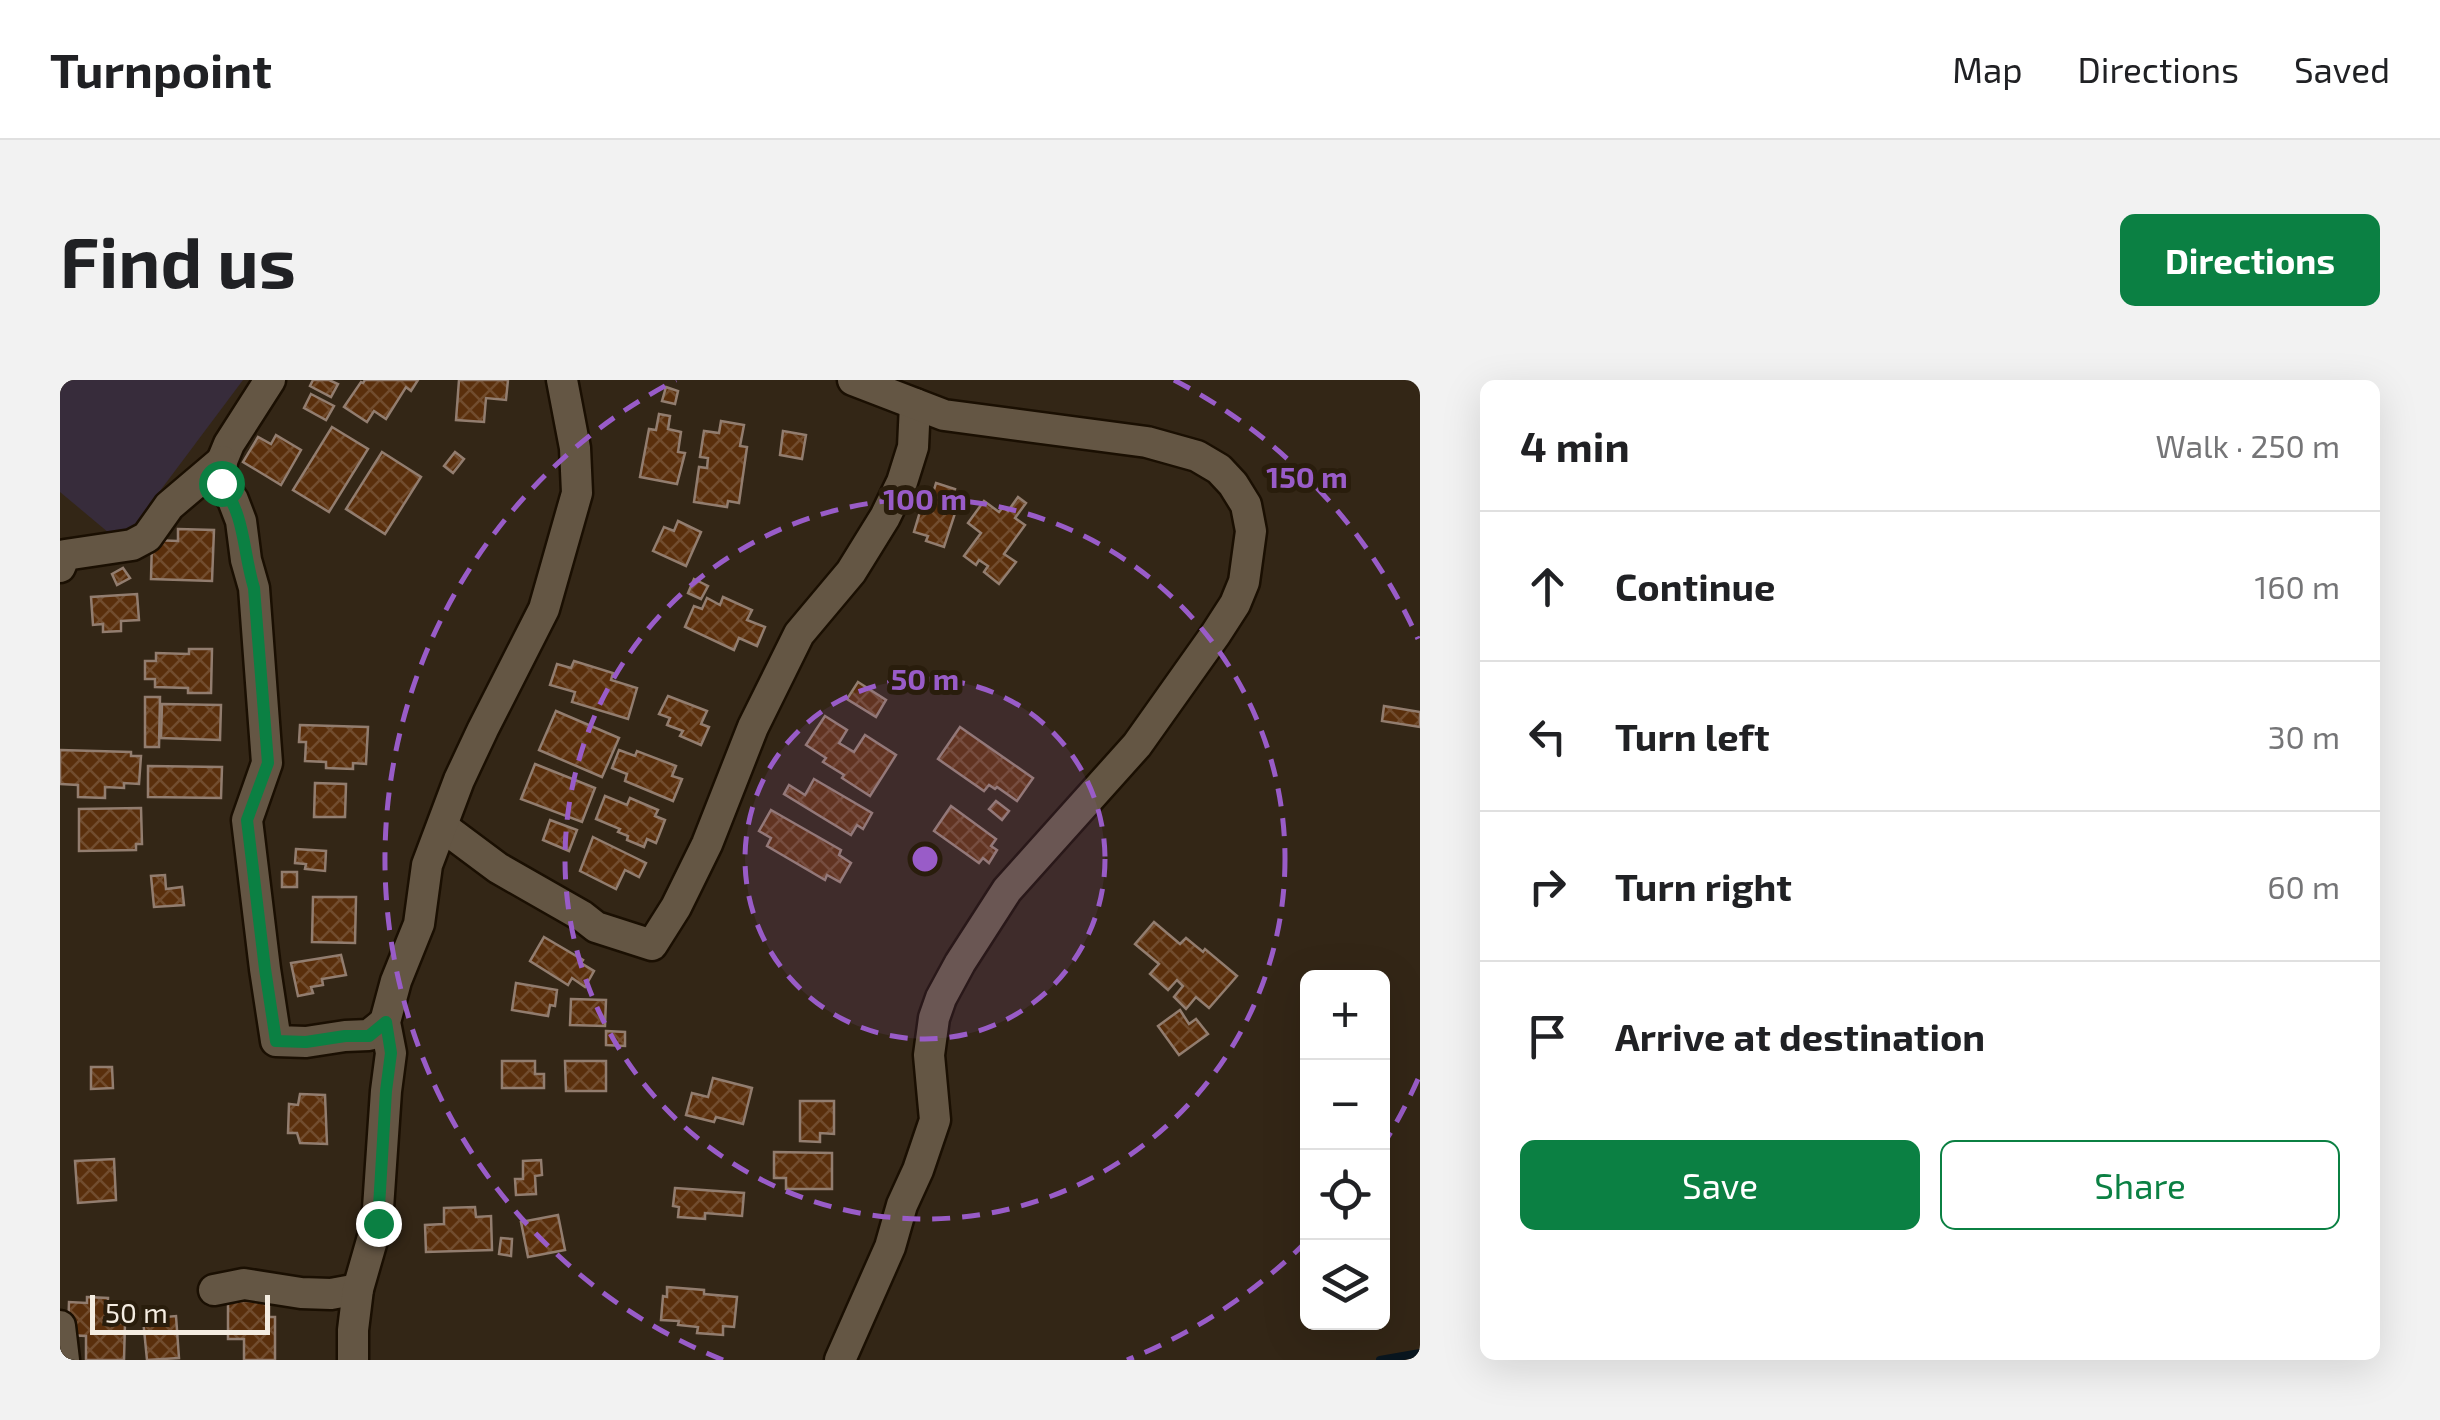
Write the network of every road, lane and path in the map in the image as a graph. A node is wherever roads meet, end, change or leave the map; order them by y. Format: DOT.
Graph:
graph roads {
  1 [pos="270,380"];
  2 [pos="562,380"];
  3 [pos="853,380"];
  4 [pos="915,404"];
  5 [pos="222,461"];
  6 [pos="60,568"];
  7 [pos="443,827"];
  8 [pos="386,1022"];
  9 [pos="358,1289"];
  10 [pos="214,1290"];
  11 [pos="60,1326"];
  12 [pos="64,1360"];
  13 [pos="353,1360"];
  14 [pos="840,1360"];
  1 -- 5 [label="street"];
  2 -- 7 [label="street"];
  3 -- 4 [label="street"];
  4 -- 7 [label="street"];
  4 -- 14 [label="street"];
  5 -- 6 [label="street"];
  5 -- 8 [label="street"];
  7 -- 8 [label="street"];
  8 -- 9 [label="street"];
  9 -- 10 [label="street"];
  9 -- 13 [label="street"];
  11 -- 12 [label="street"];
}
